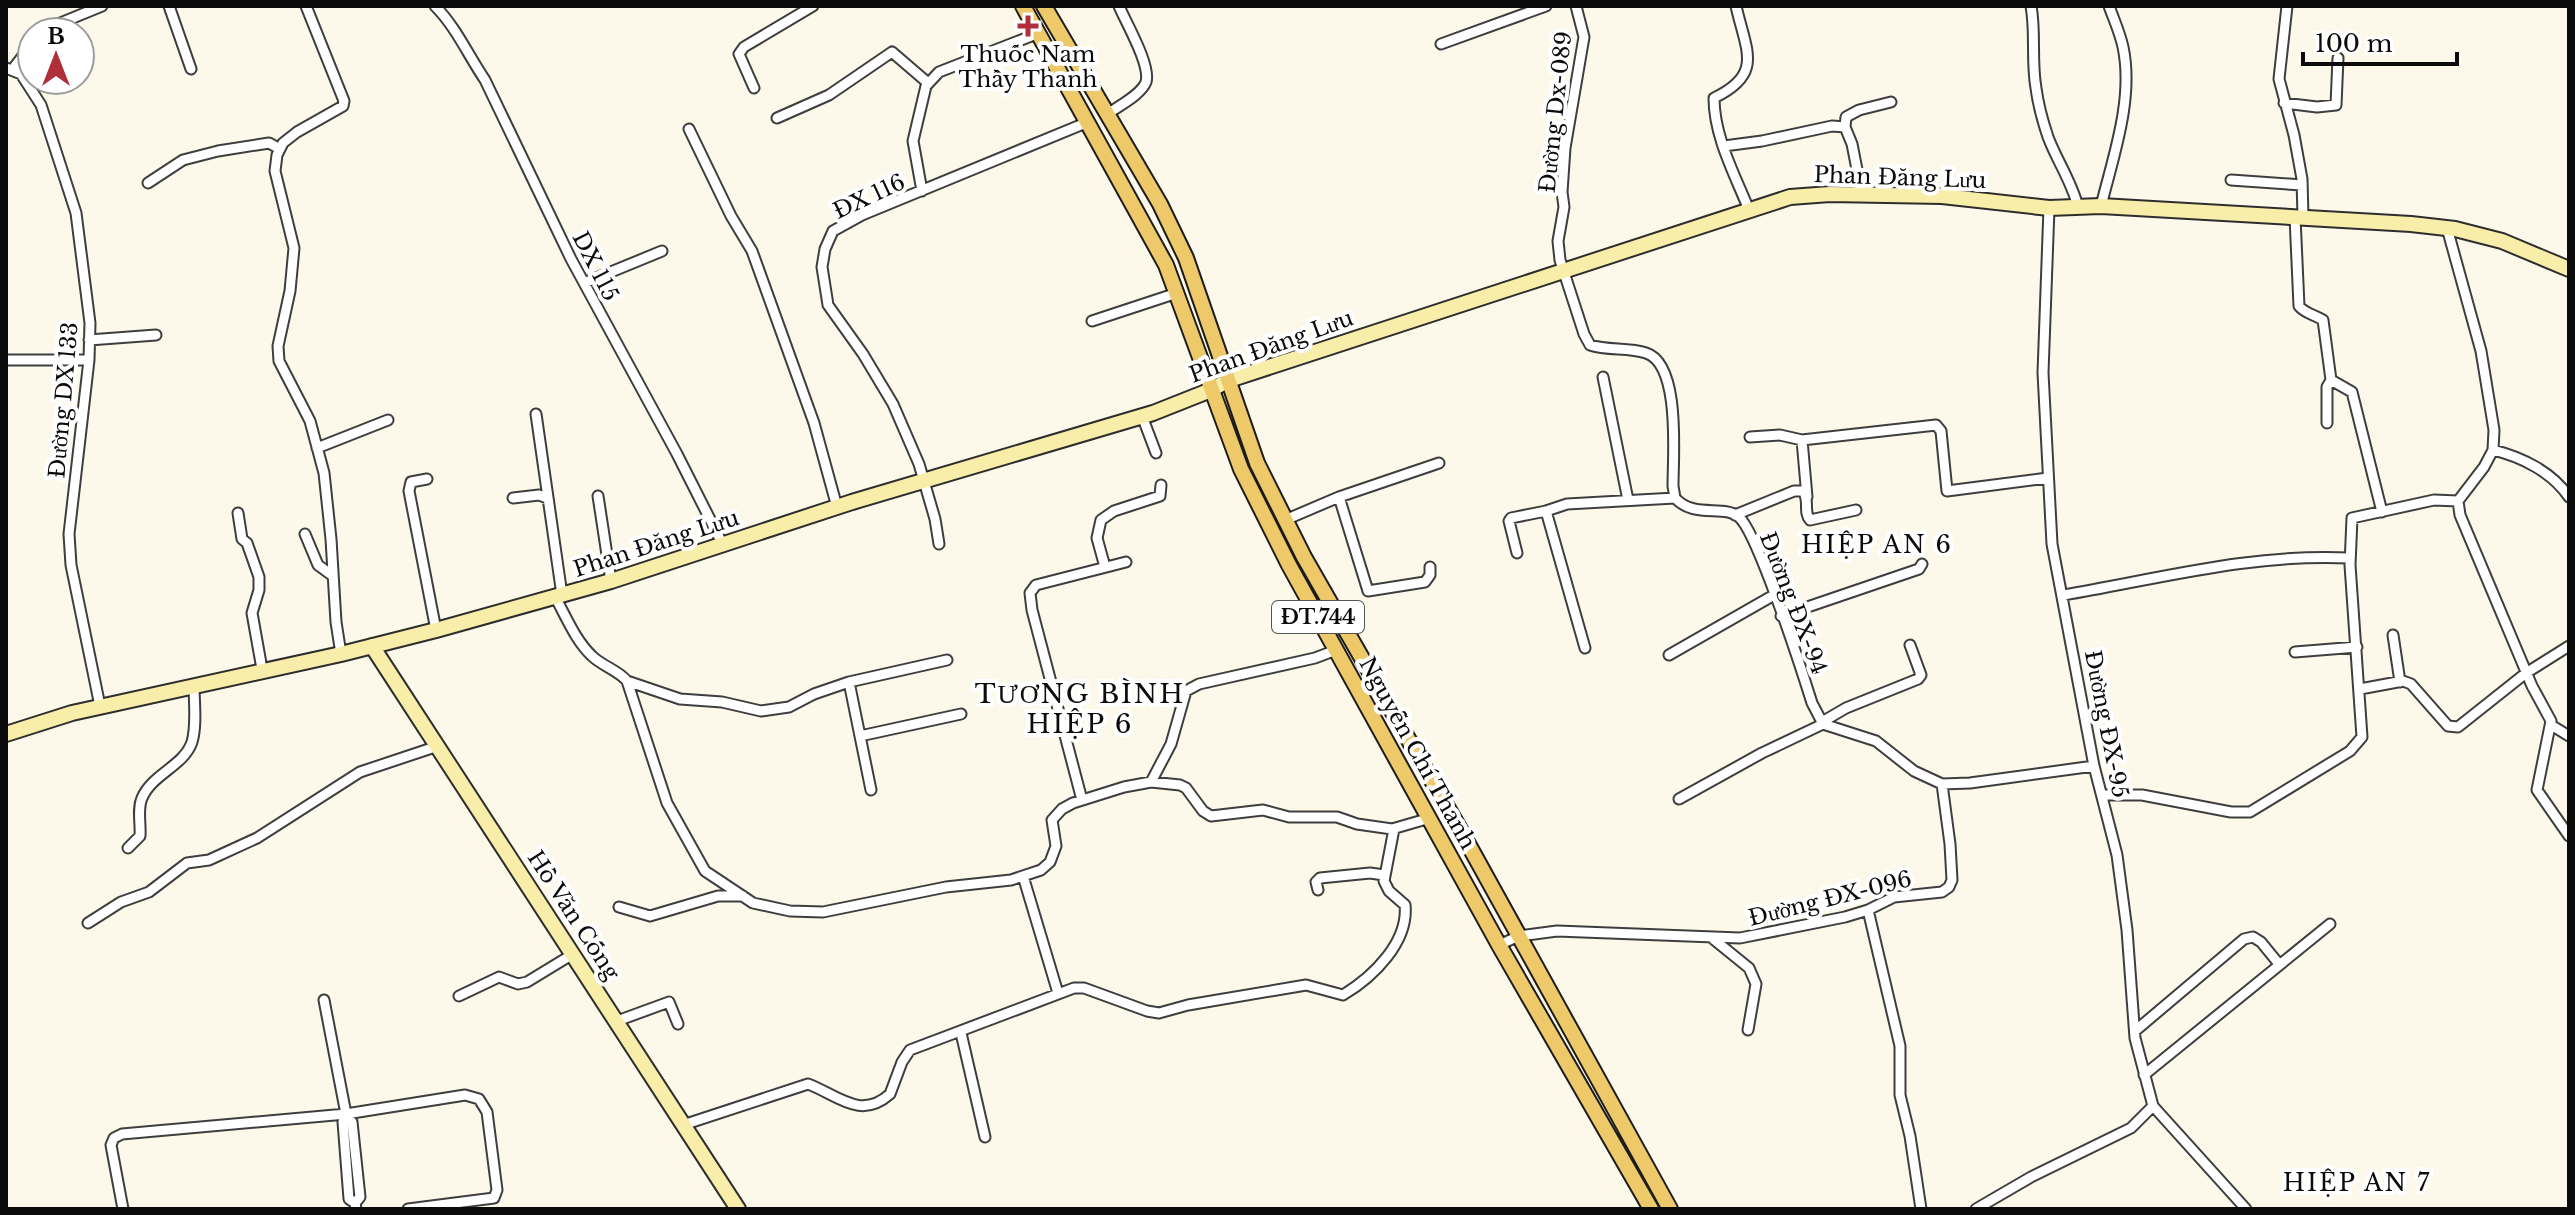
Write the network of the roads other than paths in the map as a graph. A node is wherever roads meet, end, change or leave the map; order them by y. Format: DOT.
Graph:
graph roads {
  1 [pos="102,6"];
  2 [pos="169,6"];
  3 [pos="306,6"];
  4 [pos="435,6"];
  5 [pos="813,6"];
  6 [pos="1023,6"];
  7 [pos="1044,6"];
  8 [pos="1119,6"];
  9 [pos="1546,6"];
  10 [pos="1576,6"];
  11 [pos="1736,6"];
  12 [pos="2031,6"];
  13 [pos="2109,6"];
  14 [pos="2287,6"];
  15 [pos="78,16"];
  16 [pos="1039,33"];
  17 [pos="1441,44"];
  18 [pos="2338,58"];
  19 [pos="9,69"];
  20 [pos="191,69"];
  21 [pos="928,83"];
  22 [pos="754,88"];
  23 [pos="1891,102"];
  24 [pos="2284,103"];
  25 [pos="1108,114"];
  26 [pos="777,118"];
  27 [pos="1088,122"];
  28 [pos="1845,127"];
  29 [pos="689,129"];
  30 [pos="1724,146"];
  31 [pos="280,149"];
  32 [pos="2231,180"];
  33 [pos="148,183"];
  34 [pos="2302,185"];
  35 [pos="922,191"];
  36 [pos="1862,195"];
  37 [pos="2101,206"];
  38 [pos="2078,207"];
  39 [pos="2049,208"];
  40 [pos="1749,210"];
  41 [pos="2299,217"];
  42 [pos="2447,228"];
  43 [pos="662,251"];
  44 [pos="2569,269"];
  45 [pos="1563,270"];
  46 [pos="584,283"];
  47 [pos="1177,293"];
  48 [pos="1092,321"];
  49 [pos="156,335"];
  50 [pos="89,340"];
  51 [pos="6,360"];
  52 [pos="89,360"];
  53 [pos="1603,377"];
  54 [pos="1229,380"];
  55 [pos="2331,380"];
  56 [pos="1211,390"];
  57 [pos="536,414"];
  58 [pos="1142,416"];
  59 [pos="388,420"];
  60 [pos="2327,423"];
  61 [pos="1750,437"];
  62 [pos="1802,440"];
  63 [pos="317,448"];
  64 [pos="2493,450"];
  65 [pos="1156,453"];
  66 [pos="1439,463"];
  67 [pos="2048,478"];
  68 [pos="427,479"];
  69 [pos="925,481"];
  70 [pos="1161,485"];
  71 [pos="598,496"];
  72 [pos="1339,497"];
  73 [pos="1807,497"];
  74 [pos="2569,497"];
  75 [pos="513,498"];
  76 [pos="547,498"];
  77 [pos="1675,498"];
  78 [pos="1628,500"];
  79 [pos="2458,501"];
  80 [pos="837,507"];
  81 [pos="1856,510"];
  82 [pos="1546,511"];
  83 [pos="2382,512"];
  84 [pos="238,513"];
  85 [pos="1735,515"];
  86 [pos="1285,520"];
  87 [pos="305,534"];
  88 [pos="939,544"];
  89 [pos="723,545"];
  90 [pos="1517,553"];
  91 [pos="2350,558"];
  92 [pos="1126,562"];
  93 [pos="1922,564"];
  94 [pos="1105,567"];
  95 [pos="1430,567"];
  96 [pos="333,576"];
  97 [pos="611,581"];
  98 [pos="1774,595"];
  99 [pos="2064,595"];
  100 [pos="559,596"];
  101 [pos="1781,616"];
  102 [pos="436,630"];
  103 [pos="2393,635"];
  104 [pos="1352,641"];
  105 [pos="1910,645"];
  106 [pos="372,646"];
  107 [pos="2569,646"];
  108 [pos="2357,647"];
  109 [pos="1585,648"];
  110 [pos="1336,650"];
  111 [pos="2295,652"];
  112 [pos="341,654"];
  113 [pos="1669,655"];
  114 [pos="947,660"];
  115 [pos="262,669"];
  116 [pos="2526,673"];
  117 [pos="627,681"];
  118 [pos="849,682"];
  119 [pos="2400,682"];
  120 [pos="194,685"];
  121 [pos="2360,689"];
  122 [pos="100,706"];
  123 [pos="961,714"];
  124 [pos="1822,723"];
  125 [pos="2551,725"];
  126 [pos="6,734"];
  127 [pos="860,736"];
  128 [pos="2569,736"];
  129 [pos="438,746"];
  130 [pos="2094,766"];
  131 [pos="1151,782"];
  132 [pos="1942,784"];
  133 [pos="871,790"];
  134 [pos="2102,795"];
  135 [pos="1679,799"];
  136 [pos="1082,800"];
  137 [pos="1430,818"];
  138 [pos="1394,829"];
  139 [pos="2569,836"];
  140 [pos="128,848"];
  141 [pos="1384,875"];
  142 [pos="1023,876"];
  143 [pos="1318,890"];
  144 [pos="743,896"];
  145 [pos="619,907"];
  146 [pos="1868,910"];
  147 [pos="88,923"];
  148 [pos="2330,924"];
  149 [pos="1519,936"];
  150 [pos="1712,938"];
  151 [pos="1499,945"];
  152 [pos="573,954"];
  153 [pos="2279,964"];
  154 [pos="1058,993"];
  155 [pos="459,996"];
  156 [pos="324,1000"];
  157 [pos="617,1021"];
  158 [pos="678,1024"];
  159 [pos="1748,1030"];
  160 [pos="2135,1031"];
  161 [pos="961,1033"];
  162 [pos="2144,1075"];
  163 [pos="2153,1106"];
  164 [pos="346,1116"];
  165 [pos="683,1125"];
  166 [pos="985,1137"];
  167 [pos="355,1206"];
  168 [pos="123,1209"];
  169 [pos="408,1209"];
  170 [pos="738,1209"];
  171 [pos="1651,1209"];
  172 [pos="1670,1209"];
  173 [pos="1921,1209"];
  174 [pos="1976,1209"];
  175 [pos="2246,1209"];
  1 -- 15 [label="street"];
  2 -- 20 [label="street"];
  3 -- 31 [label="street"];
  4 -- 46 [label="street, DX 115"];
  5 -- 22 [label="street"];
  6 -- 16 [label="main road, Nguyễn Chí Thanh / ĐT.744"];
  7 -- 25 [label="main road, Nguyễn Chí Thanh / ĐT.744"];
  8 -- 25 [label="street"];
  9 -- 17 [label="street"];
  10 -- 45 [label="street, Đường Dx-089"];
  11 -- 30 [label="street"];
  12 -- 38 [label="street"];
  13 -- 37 [label="street"];
  14 -- 24 [label="street"];
  16 -- 21 [label="street"];
  16 -- 27 [label="main road, Nguyễn Chí Thanh / ĐT.744"];
  18 -- 24 [label="street"];
  19 -- 50 [label="street, Đường DX 133"];
  21 -- 26 [label="street"];
  21 -- 35 [label="street"];
  23 -- 28 [label="street"];
  24 -- 34 [label="street"];
  25 -- 54 [label="main road, Nguyễn Chí Thanh / ĐT.744"];
  27 -- 35 [label="street, ĐX 116"];
  27 -- 47 [label="main road, Nguyễn Chí Thanh / ĐT.744"];
  28 -- 30 [label="street"];
  28 -- 36 [label="street"];
  29 -- 80 [label="street"];
  30 -- 40 [label="street"];
  31 -- 33 [label="street"];
  31 -- 63 [label="street"];
  32 -- 34 [label="street"];
  34 -- 41 [label="street"];
  35 -- 69 [label="street, ĐX 116"];
  36 -- 39 [label="street, Phan Đăng Lưu"];
  36 -- 40 [label="street, Phan Đăng Lưu"];
  37 -- 38 [label="street, Phan Đăng Lưu"];
  37 -- 41 [label="street, Phan Đăng Lưu"];
  38 -- 39 [label="street, Phan Đăng Lưu"];
  39 -- 67 [label="street, Đường ĐX-95"];
  40 -- 45 [label="street, Phan Đăng Lưu"];
  41 -- 42 [label="street, Phan Đăng Lưu"];
  41 -- 55 [label="street"];
  42 -- 44 [label="street, Phan Đăng Lưu"];
  42 -- 64 [label="street"];
  43 -- 46 [label="street"];
  45 -- 54 [label="street, Phan Đăng Lưu"];
  45 -- 77 [label="street"];
  46 -- 89 [label="street, DX 115"];
  47 -- 48 [label="street"];
  47 -- 56 [label="main road, Nguyễn Chí Thanh / ĐT.744"];
  49 -- 50 [label="street"];
  50 -- 52 [label="street, Đường DX 133"];
  51 -- 52 [label="street"];
  52 -- 122 [label="street, Đường DX 133"];
  53 -- 78 [label="street"];
  54 -- 56 [label="street, Phan Đăng Lưu"];
  54 -- 86 [label="main road, Nguyễn Chí Thanh / ĐT.744"];
  55 -- 60 [label="street"];
  55 -- 83 [label="street"];
  56 -- 58 [label="street, Phan Đăng Lưu"];
  56 -- 110 [label="main road, Nguyễn Chí Thanh / ĐT.744"];
  57 -- 76 [label="street"];
  58 -- 65 [label="street"];
  58 -- 69 [label="street, Phan Đăng Lưu"];
  59 -- 63 [label="street"];
  61 -- 62 [label="street"];
  62 -- 67 [label="street"];
  62 -- 73 [label="street"];
  63 -- 96 [label="street"];
  64 -- 74 [label="street"];
  64 -- 79 [label="street"];
  66 -- 72 [label="street"];
  67 -- 99 [label="street, Đường ĐX-95"];
  68 -- 102 [label="street"];
  69 -- 80 [label="street, Phan Đăng Lưu"];
  69 -- 88 [label="street, ĐX 116"];
  70 -- 94 [label="street"];
  71 -- 97 [label="street"];
  72 -- 86 [label="street"];
  72 -- 95 [label="street"];
  73 -- 81 [label="street"];
  73 -- 85 [label="street"];
  75 -- 76 [label="street"];
  76 -- 100 [label="street"];
  77 -- 78 [label="street"];
  77 -- 85 [label="street, Đường ĐX-94"];
  78 -- 82 [label="street"];
  79 -- 83 [label="street"];
  79 -- 116 [label="street"];
  80 -- 89 [label="street, Phan Đăng Lưu"];
  82 -- 90 [label="street"];
  82 -- 109 [label="street"];
  83 -- 91 [label="street"];
  84 -- 115 [label="street"];
  85 -- 98 [label="street, Đường ĐX-94"];
  86 -- 104 [label="main road, Nguyễn Chí Thanh / ĐT.744"];
  87 -- 96 [label="street"];
  89 -- 97 [label="street, Phan Đăng Lưu"];
  91 -- 99 [label="street"];
  91 -- 108 [label="street"];
  92 -- 94 [label="street"];
  93 -- 101 [label="street"];
  94 -- 136 [label="street"];
  96 -- 112 [label="street"];
  97 -- 100 [label="street, Phan Đăng Lưu"];
  98 -- 101 [label="street, Đường ĐX-94"];
  98 -- 113 [label="street"];
  99 -- 130 [label="street, Đường ĐX-95"];
  100 -- 102 [label="street, Phan Đăng Lưu"];
  100 -- 117 [label="street"];
  101 -- 124 [label="street, Đường ĐX-94"];
  102 -- 106 [label="street, Phan Đăng Lưu"];
  103 -- 119 [label="street"];
  104 -- 110 [label="main road"];
  104 -- 149 [label="main road, Nguyễn Chí Thanh / ĐT.744"];
  105 -- 124 [label="street"];
  106 -- 112 [label="street, Phan Đăng Lưu"];
  106 -- 129 [label="street, Hồ Văn Cống"];
  107 -- 116 [label="street"];
  108 -- 111 [label="street"];
  108 -- 121 [label="street"];
  110 -- 131 [label="street"];
  110 -- 137 [label="main road, Nguyễn Chí Thanh / ĐT.744"];
  112 -- 115 [label="street, Phan Đăng Lưu"];
  114 -- 118 [label="street"];
  115 -- 120 [label="street, Phan Đăng Lưu"];
  116 -- 119 [label="street"];
  116 -- 125 [label="street"];
  117 -- 118 [label="street"];
  117 -- 144 [label="street"];
  118 -- 127 [label="street"];
  119 -- 121 [label="street"];
  120 -- 122 [label="street, Phan Đăng Lưu"];
  120 -- 140 [label="street"];
  121 -- 134 [label="street"];
  122 -- 126 [label="street, Phan Đăng Lưu"];
  123 -- 127 [label="street"];
  124 -- 132 [label="street"];
  124 -- 135 [label="street"];
  125 -- 128 [label="street"];
  125 -- 139 [label="street"];
  127 -- 133 [label="street"];
  129 -- 147 [label="street"];
  129 -- 152 [label="street, Hồ Văn Cống"];
  130 -- 132 [label="street"];
  130 -- 134 [label="street, Đường ĐX-95"];
  131 -- 136 [label="street"];
  131 -- 138 [label="street"];
  132 -- 146 [label="street, Đường ĐX-096"];
  134 -- 160 [label="street, Đường ĐX-95"];
  136 -- 142 [label="street"];
  137 -- 138 [label="street"];
  137 -- 151 [label="main road, Nguyễn Chí Thanh / ĐT.744"];
  138 -- 141 [label="street"];
  141 -- 143 [label="street"];
  141 -- 154 [label="street"];
  142 -- 144 [label="street"];
  142 -- 154 [label="street"];
  144 -- 145 [label="street"];
  146 -- 150 [label="street, Đường ĐX-096"];
  146 -- 173 [label="street"];
  148 -- 153 [label="street"];
  149 -- 150 [label="street, Đường ĐX-096"];
  149 -- 151 [label="street, Đường ĐX-096"];
  149 -- 172 [label="main road, Nguyễn Chí Thanh / ĐT.744"];
  150 -- 159 [label="street"];
  151 -- 171 [label="main road, Nguyễn Chí Thanh / ĐT.744"];
  152 -- 155 [label="street"];
  152 -- 157 [label="street, Hồ Văn Cống"];
  153 -- 160 [label="street"];
  153 -- 162 [label="street"];
  154 -- 161 [label="street"];
  156 -- 164 [label="street"];
  157 -- 158 [label="street"];
  157 -- 165 [label="street, Hồ Văn Cống"];
  160 -- 162 [label="street, Đường ĐX-95"];
  161 -- 165 [label="street"];
  161 -- 166 [label="street"];
  162 -- 163 [label="street, Đường ĐX-95"];
  163 -- 174 [label="street"];
  163 -- 175 [label="street, Đường ĐX-95"];
  164 -- 167 [label="street"];
  164 -- 168 [label="street"];
  164 -- 169 [label="street"];
  165 -- 170 [label="street, Hồ Văn Cống"];
}
